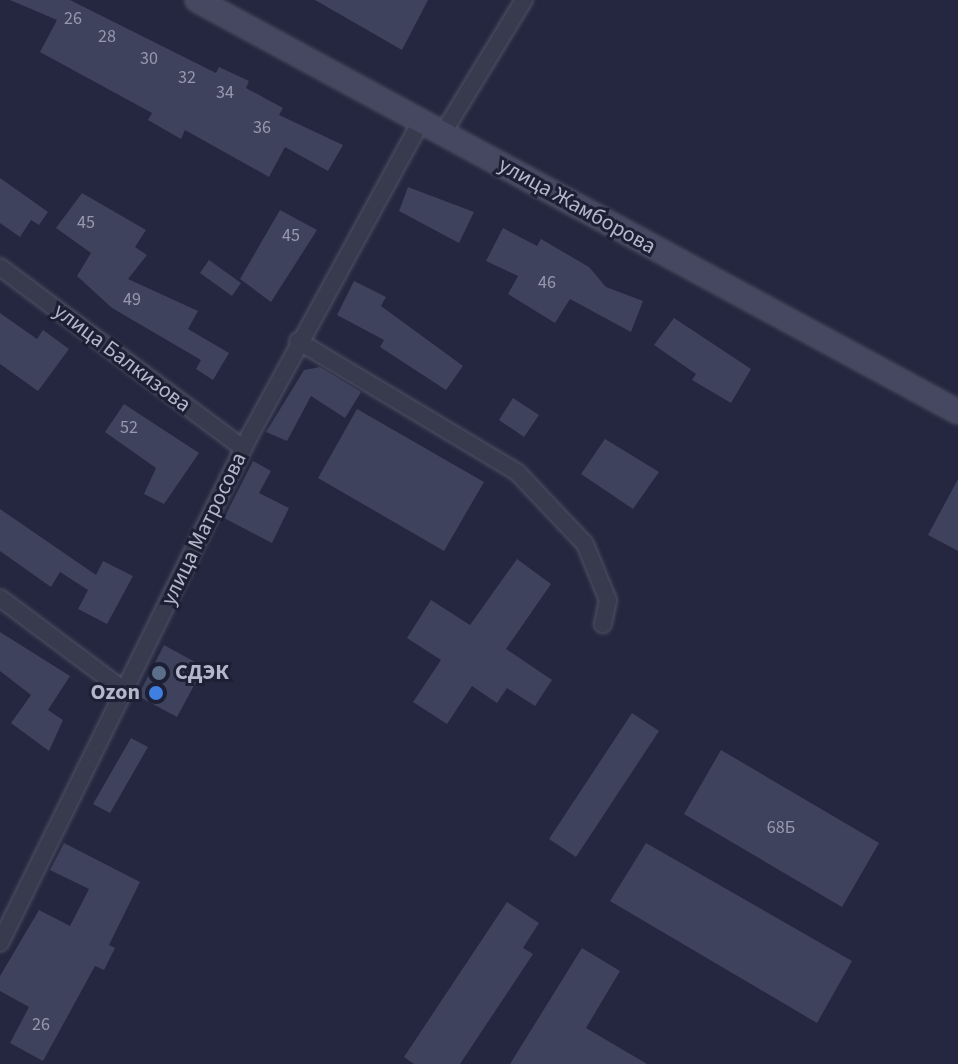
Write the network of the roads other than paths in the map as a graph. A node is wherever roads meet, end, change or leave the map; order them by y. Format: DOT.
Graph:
graph roads {
  1 [pos="197,0"];
  2 [pos="524,0"];
  3 [pos="421,122"];
  4 [pos="443,133"];
  5 [pos="0,267"];
  6 [pos="298,341"];
  7 [pos="958,412"];
  8 [pos="243,448"];
  9 [pos="0,598"];
  10 [pos="603,624"];
  11 [pos="122,689"];
  12 [pos="0,943"];
  1 -- 3 [label="street, улица Жамборова"];
  2 -- 4 [label="street"];
  3 -- 4 [label="street, улица Жамборова"];
  3 -- 6 [label="street, улица Матросова"];
  4 -- 7 [label="street, улица Жамборова"];
  5 -- 8 [label="street, улица Балкизова"];
  6 -- 8 [label="street, улица Матросова"];
  6 -- 10 [label="street"];
  8 -- 11 [label="street, улица Матросова"];
  9 -- 11 [label="street"];
  11 -- 12 [label="street, улица Матросова"];
}
